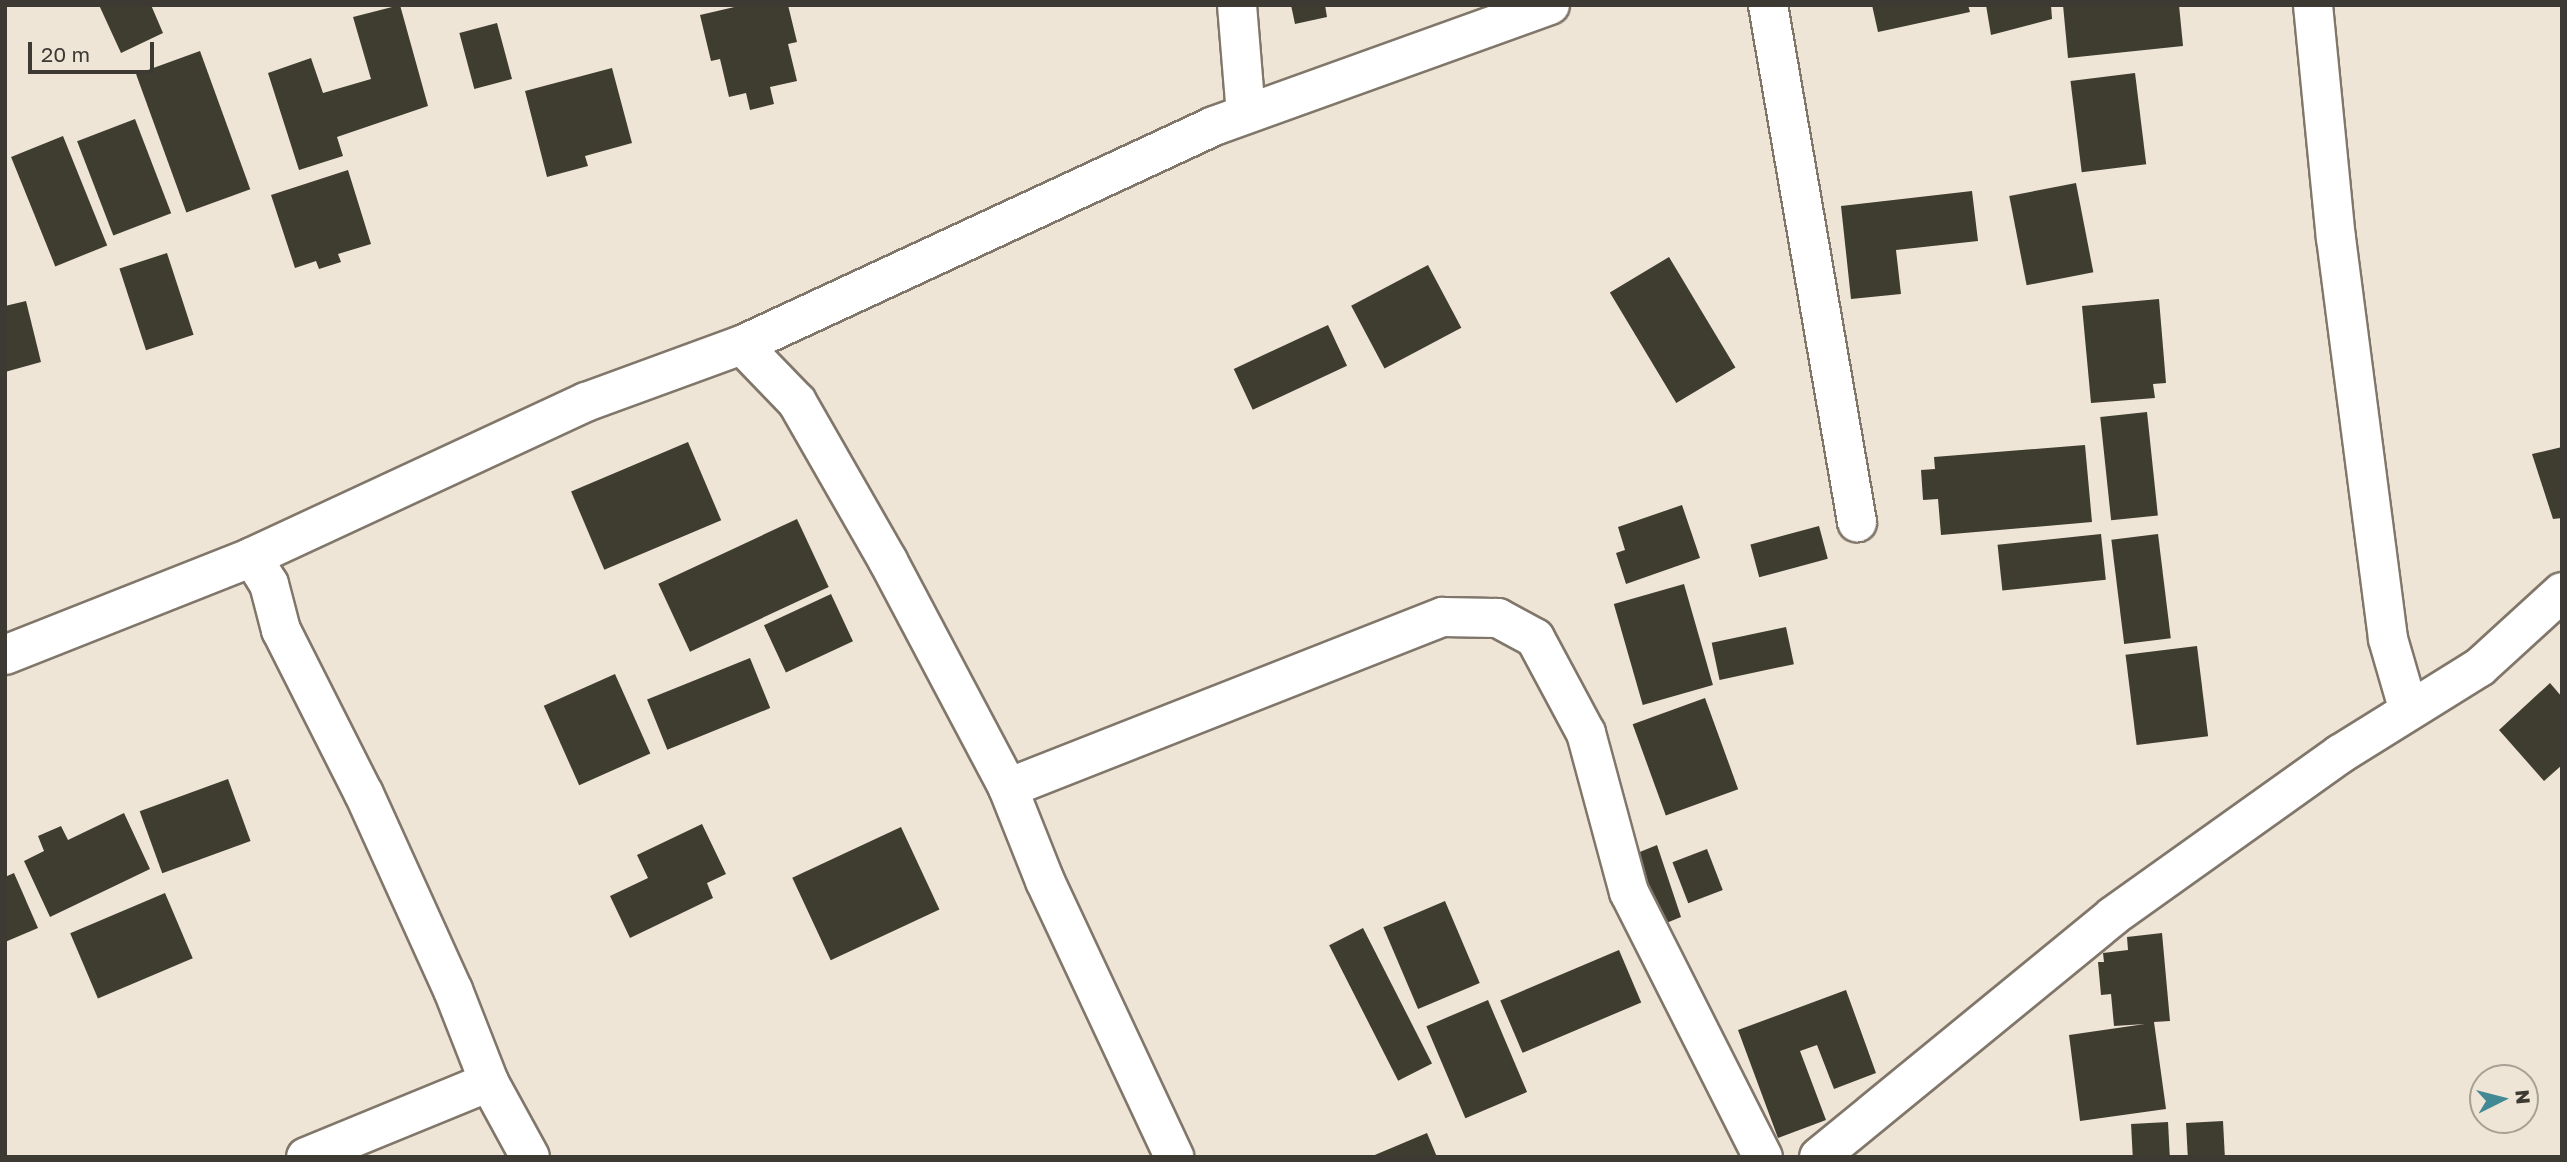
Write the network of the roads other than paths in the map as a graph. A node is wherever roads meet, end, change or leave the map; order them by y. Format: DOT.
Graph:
graph roads {
  1 [pos="1237,5"];
  2 [pos="1550,5"];
  3 [pos="1768,5"];
  4 [pos="2314,5"];
  5 [pos="1246,114"];
  6 [pos="742,345"];
  7 [pos="1857,522"];
  8 [pos="252,557"];
  9 [pos="2562,592"];
  10 [pos="5,655"];
  11 [pos="2408,708"];
  12 [pos="1008,788"];
  13 [pos="489,1082"];
  14 [pos="306,1157"];
  15 [pos="530,1157"];
  16 [pos="1174,1157"];
  17 [pos="1763,1157"];
  18 [pos="1819,1157"];
  1 -- 5 [label="street"];
  2 -- 5 [label="street"];
  3 -- 7 [label="street"];
  4 -- 11 [label="street"];
  5 -- 6 [label="street"];
  6 -- 8 [label="street"];
  6 -- 12 [label="street"];
  8 -- 10 [label="street"];
  8 -- 13 [label="street"];
  9 -- 11 [label="street"];
  11 -- 18 [label="street"];
  12 -- 16 [label="street"];
  12 -- 17 [label="street"];
  13 -- 14 [label="street"];
  13 -- 15 [label="street"];
}
